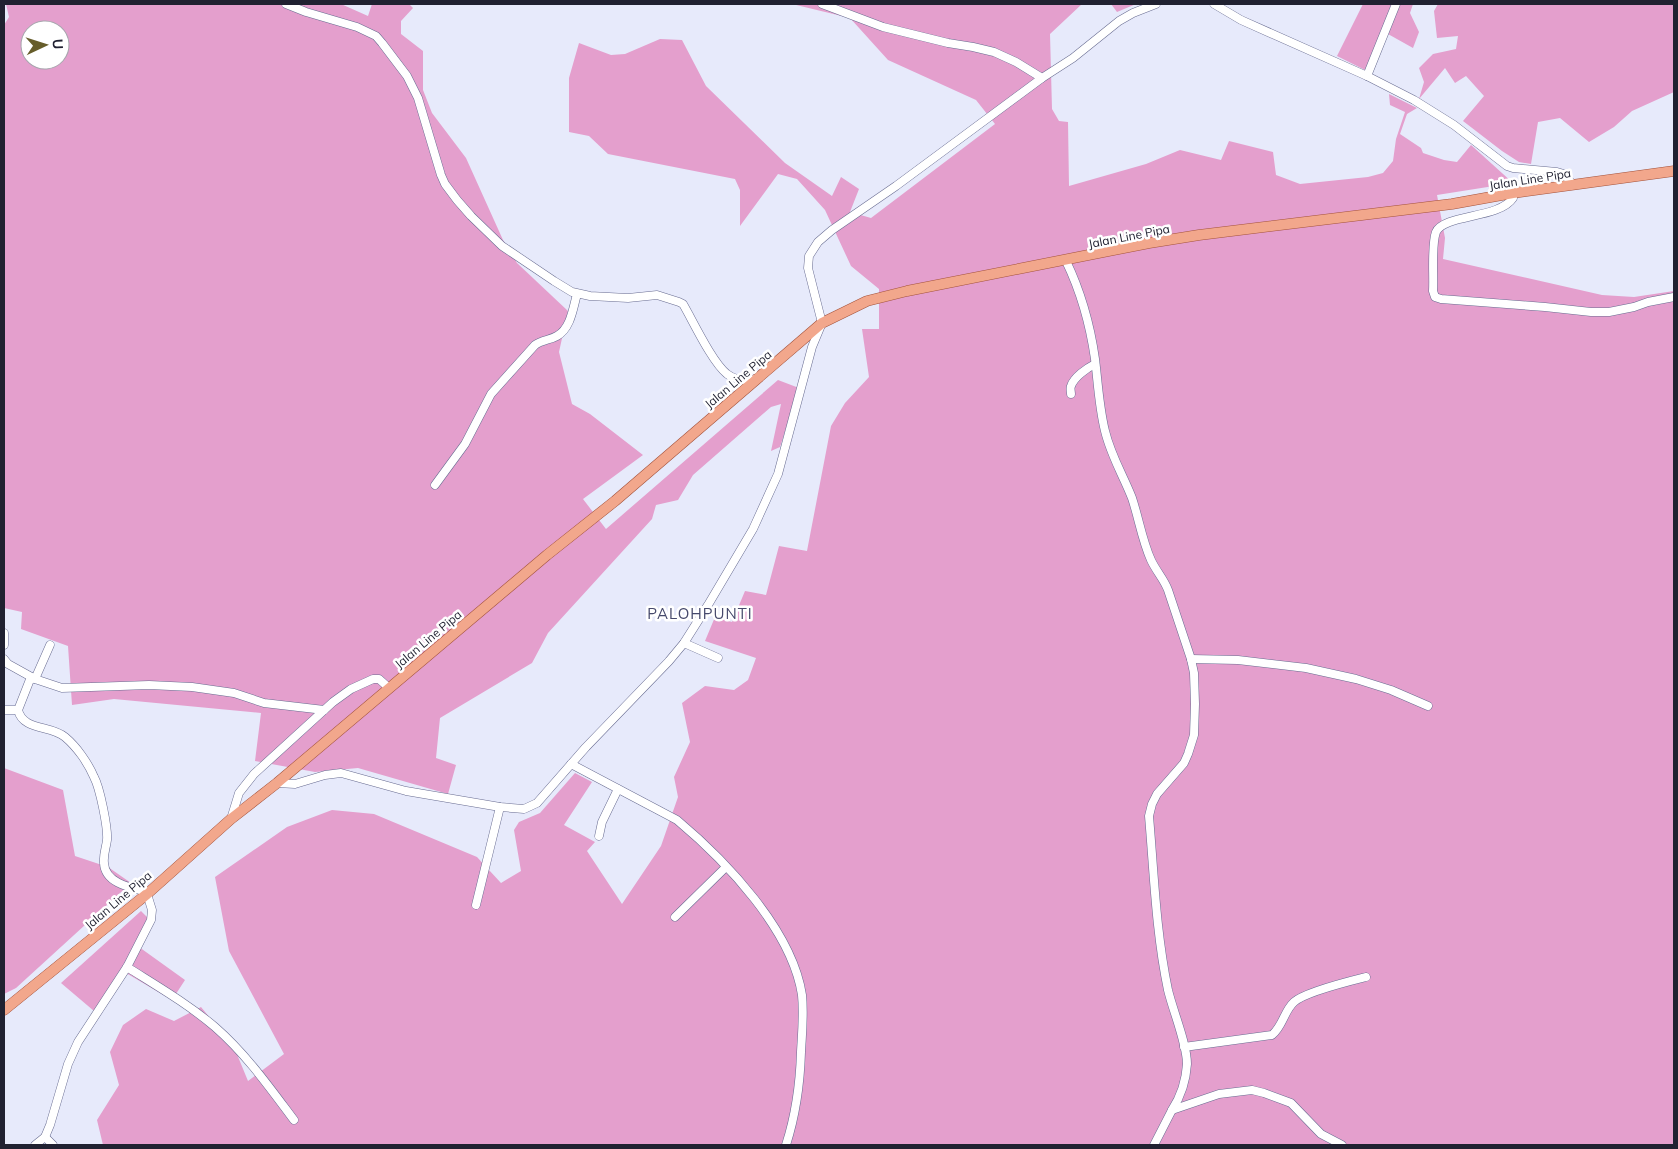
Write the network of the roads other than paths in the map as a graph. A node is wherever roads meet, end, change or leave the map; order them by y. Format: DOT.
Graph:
graph roads {
  1 [pos="286,4"];
  2 [pos="822,4"];
  3 [pos="1156,4"];
  4 [pos="1214,4"];
  5 [pos="1396,4"];
  6 [pos="1367,76"];
  7 [pos="1042,78"];
  8 [pos="1674,171"];
  9 [pos="1573,185"];
  10 [pos="1513,193"];
  11 [pos="1066,261"];
  12 [pos="577,294"];
  13 [pos="1674,297"];
  14 [pos="822,323"];
  15 [pos="1095,364"];
  16 [pos="757,379"];
  17 [pos="1071,394"];
  18 [pos="436,485"];
  19 [pos="4,632"];
  20 [pos="684,643"];
  21 [pos="4,645"];
  22 [pos="50,645"];
  23 [pos="718,658"];
  24 [pos="4,659"];
  25 [pos="1191,659"];
  26 [pos="33,678"];
  27 [pos="389,688"];
  28 [pos="1428,706"];
  29 [pos="4,710"];
  30 [pos="18,710"];
  31 [pos="324,710"];
  32 [pos="571,764"];
  33 [pos="277,783"];
  34 [pos="618,789"];
  35 [pos="500,807"];
  36 [pos="231,819"];
  37 [pos="599,836"];
  38 [pos="726,867"];
  39 [pos="147,893"];
  40 [pos="476,905"];
  41 [pos="675,916"];
  42 [pos="127,967"];
  43 [pos="1366,977"];
  44 [pos="4,1010"];
  45 [pos="1184,1048"];
  46 [pos="1172,1110"];
  47 [pos="294,1120"];
  48 [pos="44,1137"];
  49 [pos="35,1145"];
  50 [pos="53,1145"];
  51 [pos="786,1145"];
  52 [pos="1154,1145"];
  53 [pos="1342,1145"];
  1 -- 12 [label="street"];
  2 -- 7 [label="street"];
  3 -- 7 [label="street"];
  4 -- 6 [label="street"];
  5 -- 6 [label="street"];
  6 -- 9 [label="street"];
  7 -- 14 [label="street"];
  8 -- 9 [label="main road, Jalan Line Pipa"];
  9 -- 10 [label="main road, Jalan Line Pipa"];
  10 -- 11 [label="main road, Jalan Line Pipa"];
  10 -- 13 [label="street"];
  11 -- 14 [label="main road, Jalan Line Pipa"];
  11 -- 15 [label="street"];
  12 -- 16 [label="street"];
  12 -- 18 [label="street"];
  14 -- 16 [label="main road, Jalan Line Pipa"];
  14 -- 20 [label="street"];
  15 -- 17 [label="street"];
  15 -- 25 [label="street"];
  16 -- 27 [label="main road, Jalan Line Pipa"];
  19 -- 21 [label="street"];
  20 -- 23 [label="street"];
  20 -- 32 [label="street"];
  22 -- 26 [label="street"];
  24 -- 26 [label="street"];
  25 -- 28 [label="street"];
  25 -- 45 [label="street"];
  26 -- 30 [label="street"];
  26 -- 31 [label="street"];
  27 -- 31 [label="street"];
  27 -- 33 [label="main road, Jalan Line Pipa"];
  29 -- 30 [label="street"];
  30 -- 39 [label="street"];
  31 -- 36 [label="street"];
  32 -- 34 [label="street"];
  32 -- 35 [label="street"];
  33 -- 35 [label="street"];
  33 -- 36 [label="main road, Jalan Line Pipa"];
  34 -- 37 [label="street"];
  34 -- 38 [label="street"];
  35 -- 40 [label="street"];
  36 -- 39 [label="main road, Jalan Line Pipa"];
  38 -- 41 [label="street"];
  38 -- 51 [label="street"];
  39 -- 42 [label="street"];
  39 -- 44 [label="main road, Jalan Line Pipa"];
  42 -- 47 [label="street"];
  42 -- 48 [label="street"];
  43 -- 45 [label="street"];
  45 -- 46 [label="street"];
  46 -- 52 [label="street"];
  46 -- 53 [label="street"];
  48 -- 49 [label="street"];
  48 -- 50 [label="street"];
}
